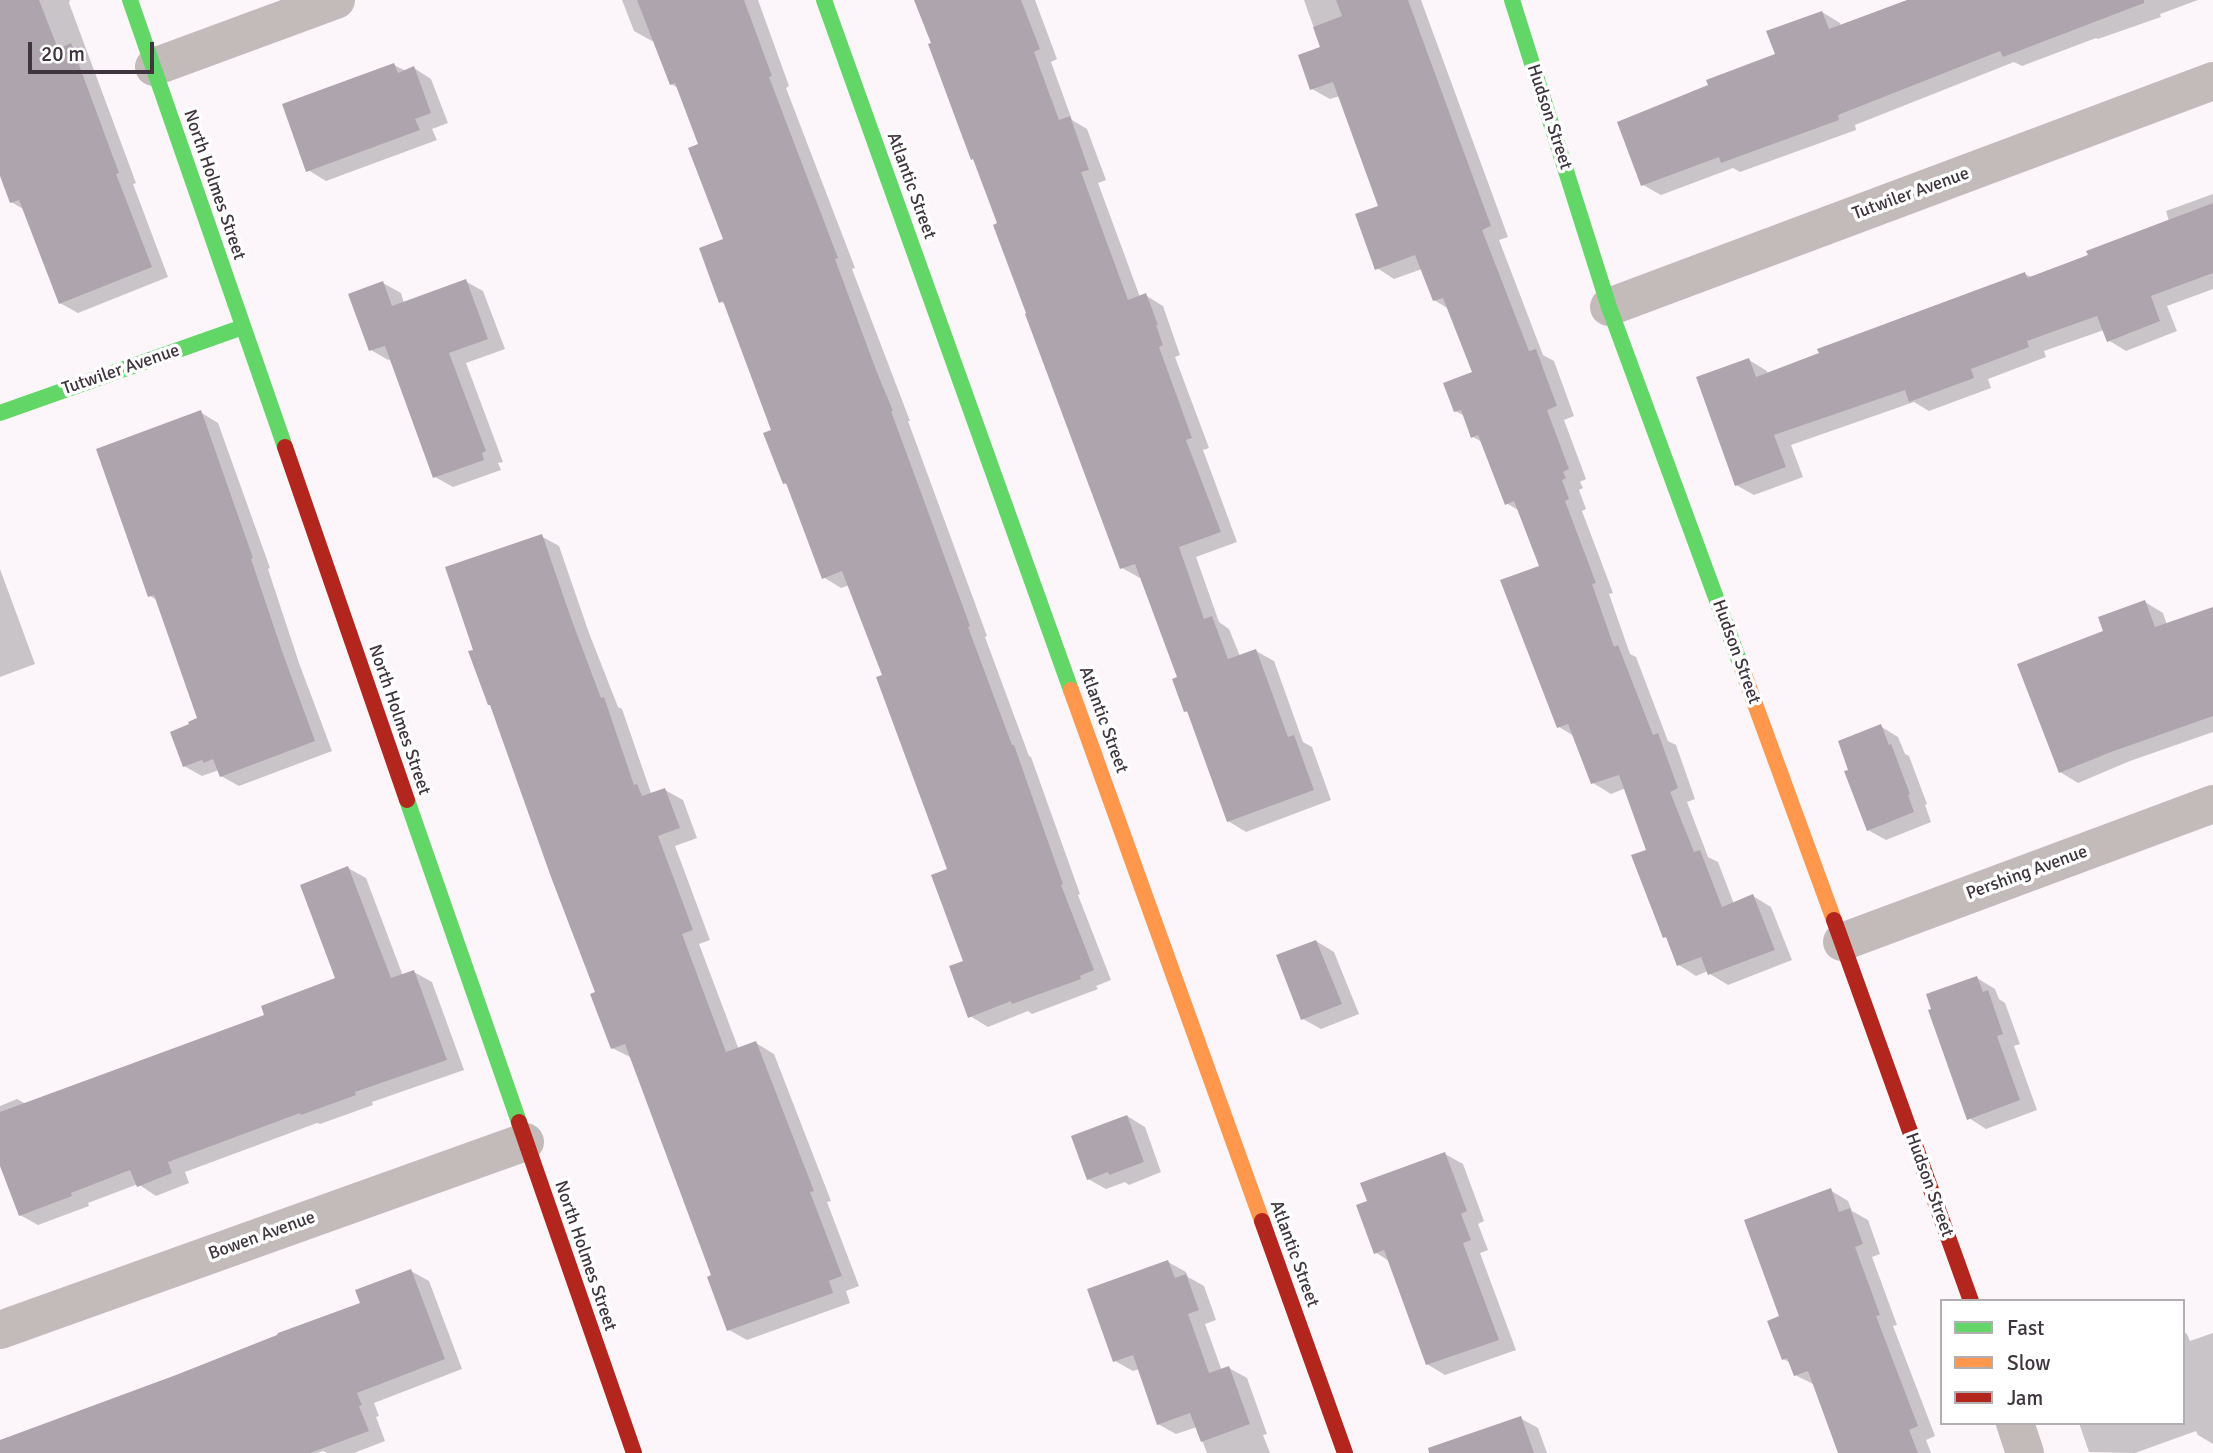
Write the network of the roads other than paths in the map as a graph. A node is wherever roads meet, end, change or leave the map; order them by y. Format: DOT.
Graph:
graph roads {
  1 [pos="130,0"];
  2 [pos="336,0"];
  3 [pos="824,0"];
  4 [pos="1512,0"];
  5 [pos="154,67"];
  6 [pos="2213,82"];
  7 [pos="1609,307"];
  8 [pos="243,327"];
  9 [pos="0,413"];
  10 [pos="2213,804"];
  11 [pos="1842,942"];
  12 [pos="525,1142"];
  13 [pos="1970,1299"];
  14 [pos="0,1330"];
  15 [pos="2016,1425"];
  16 [pos="634,1453"];
  17 [pos="1345,1453"];
  18 [pos="2025,1453"];
  1 -- 5 [label="street, North Holmes Street"];
  2 -- 5 [label="street"];
  3 -- 17 [label="street, Atlantic Street"];
  4 -- 7 [label="street, Hudson Street"];
  5 -- 8 [label="street, North Holmes Street"];
  6 -- 7 [label="street, Tutwiler Avenue"];
  7 -- 11 [label="street, Hudson Street"];
  8 -- 9 [label="street, Tutwiler Avenue"];
  8 -- 12 [label="street, North Holmes Street"];
  10 -- 11 [label="street, Pershing Avenue"];
  11 -- 13 [label="street, Hudson Street"];
  12 -- 14 [label="street, Bowen Avenue"];
  12 -- 16 [label="street, North Holmes Street"];
  15 -- 18 [label="street"];
}
